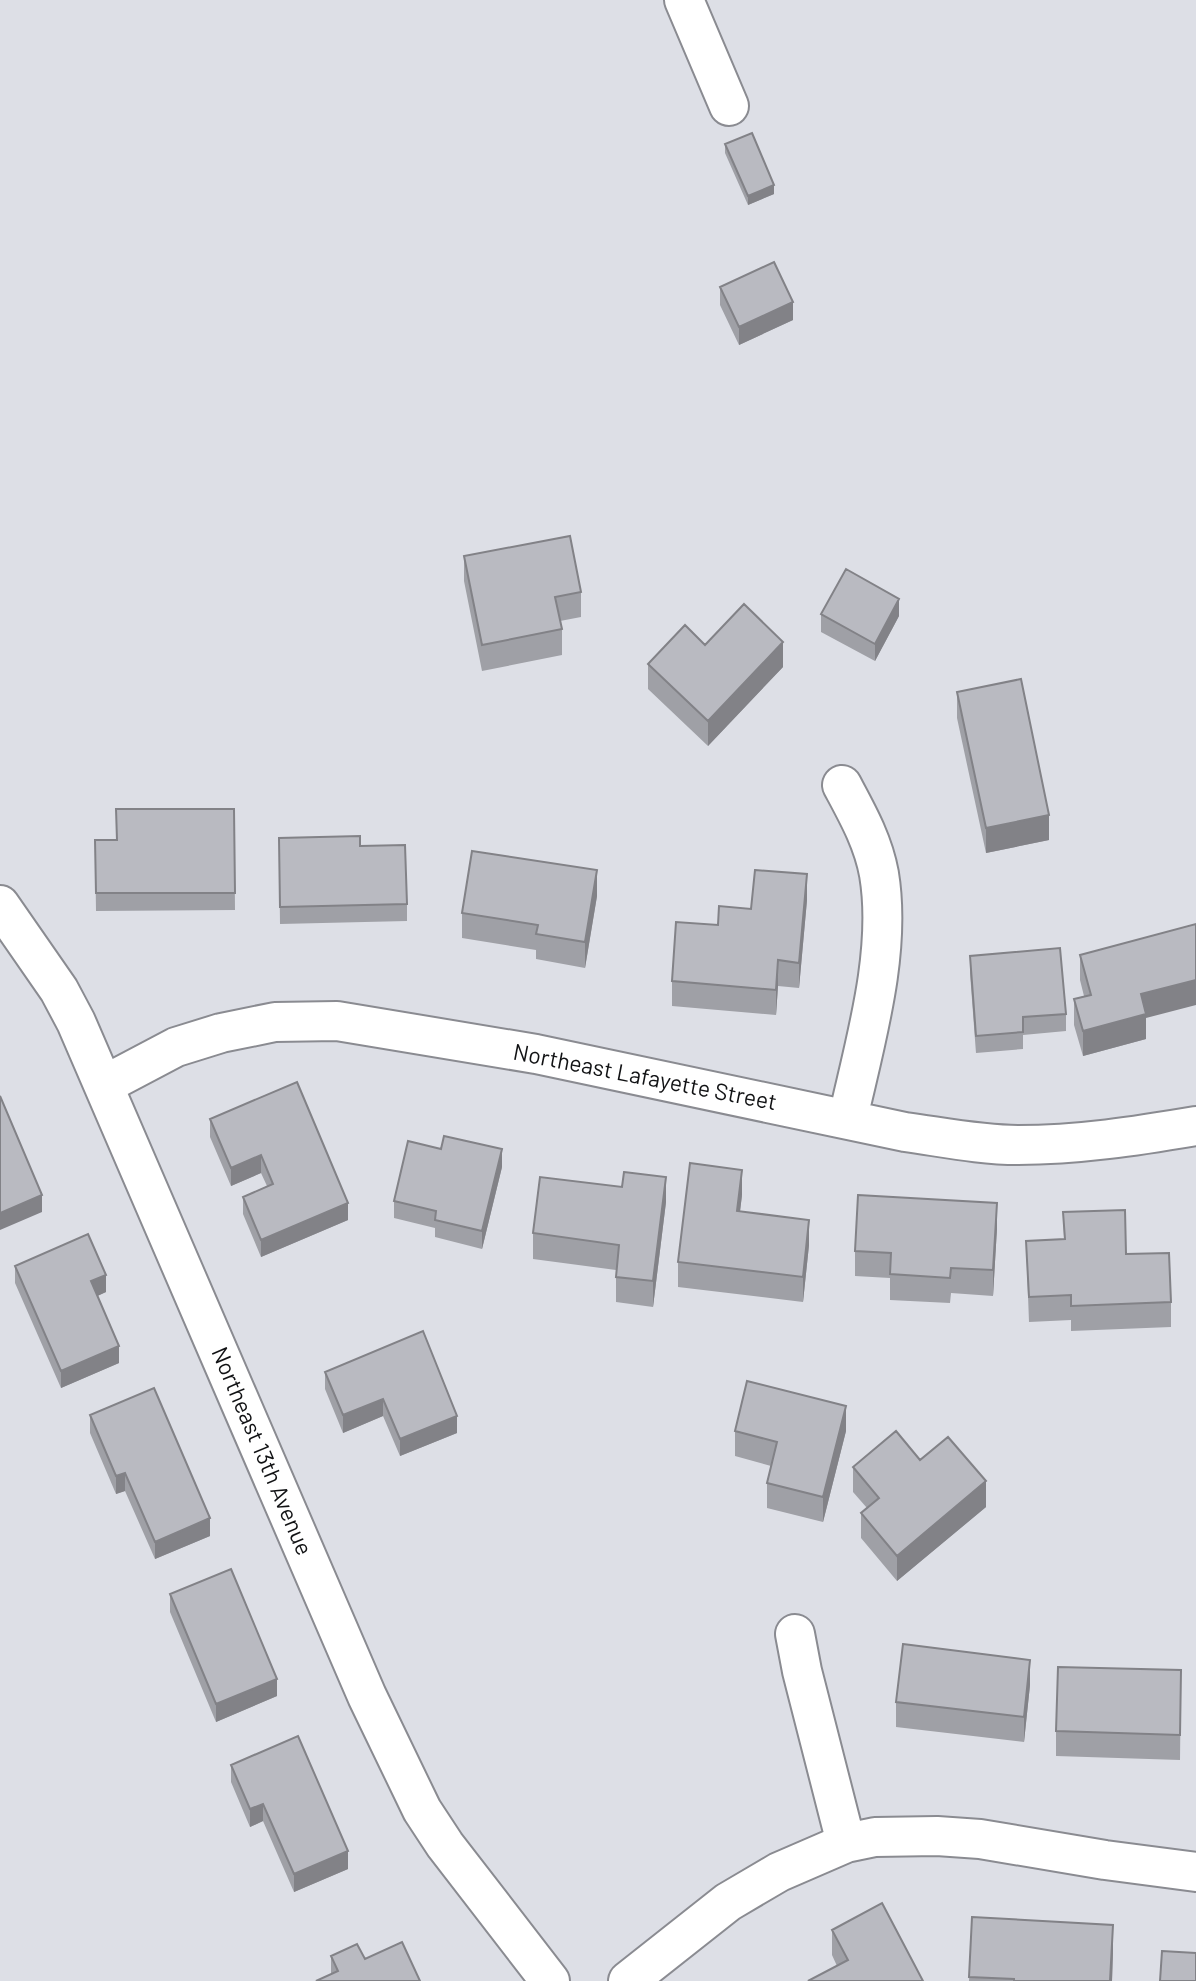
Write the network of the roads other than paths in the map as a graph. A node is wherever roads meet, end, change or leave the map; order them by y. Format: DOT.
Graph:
graph roads {
  1 [pos="684,0"];
  2 [pos="729,106"];
  3 [pos="842,785"];
  4 [pos="0,905"];
  5 [pos="104,1084"];
  6 [pos="848,1118"];
  7 [pos="1196,1126"];
  8 [pos="795,1634"];
  9 [pos="846,1843"];
  10 [pos="1196,1872"];
  11 [pos="550,1981"];
  12 [pos="628,1981"];
  1 -- 2 [label="street"];
  3 -- 6 [label="street"];
  4 -- 5 [label="street, Northeast 13th Avenue"];
  5 -- 6 [label="street, Northeast Lafayette Street"];
  5 -- 11 [label="street, Northeast 13th Avenue"];
  6 -- 7 [label="street, Northeast Lafayette Street"];
  8 -- 9 [label="street"];
  9 -- 10 [label="street"];
  9 -- 12 [label="street"];
}
